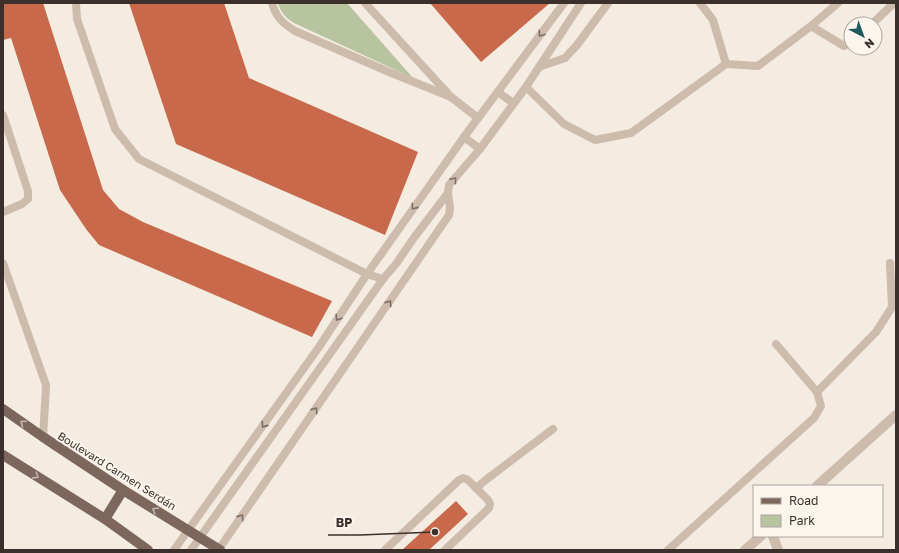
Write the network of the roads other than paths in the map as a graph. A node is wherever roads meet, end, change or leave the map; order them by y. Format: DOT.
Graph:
graph roads {
  1 [pos="76,3"];
  2 [pos="272,3"];
  3 [pos="365,3"];
  4 [pos="564,3"];
  5 [pos="581,3"];
  6 [pos="608,3"];
  7 [pos="700,3"];
  8 [pos="838,3"];
  9 [pos="894,3"];
  10 [pos="880,16"];
  11 [pos="811,26"];
  12 [pos="843,45"];
  13 [pos="726,64"];
  14 [pos="539,67"];
  15 [pos="526,87"];
  16 [pos="498,92"];
  17 [pos="451,97"];
  18 [pos="513,104"];
  19 [pos="3,115"];
  20 [pos="478,118"];
  21 [pos="464,137"];
  22 [pos="480,149"];
  23 [pos="448,193"];
  24 [pos="3,212"];
  25 [pos="3,263"];
  26 [pos="890,263"];
  27 [pos="367,274"];
  28 [pos="383,279"];
  29 [pos="776,344"];
  30 [pos="817,392"];
  31 [pos="3,409"];
  32 [pos="896,415"];
  33 [pos="553,429"];
  34 [pos="43,437"];
  35 [pos="3,455"];
  36 [pos="818,485"];
  37 [pos="476,488"];
  38 [pos="123,490"];
  39 [pos="104,519"];
  40 [pos="188,530"];
  41 [pos="200,537"];
  42 [pos="760,537"];
  43 [pos="773,537"];
  44 [pos="148,550"];
  45 [pos="174,550"];
  46 [pos="191,550"];
  47 [pos="220,550"];
  48 [pos="385,550"];
  49 [pos="445,550"];
  50 [pos="668,550"];
  51 [pos="745,550"];
  52 [pos="778,550"];
  1 -- 27 [label="lane"];
  2 -- 17 [label="lane"];
  3 -- 17 [label="lane"];
  4 -- 16 [label="lane, one-way"];
  5 -- 14 [label="lane"];
  6 -- 14 [label="lane"];
  7 -- 13 [label="lane"];
  8 -- 11 [label="lane"];
  9 -- 10 [label="lane"];
  11 -- 12 [label="lane"];
  11 -- 13 [label="lane"];
  13 -- 15 [label="lane"];
  14 -- 15 [label="lane"];
  15 -- 18 [label="lane"];
  16 -- 18 [label="lane"];
  16 -- 20 [label="lane"];
  17 -- 20 [label="lane"];
  18 -- 22 [label="lane"];
  19 -- 24 [label="lane"];
  20 -- 21 [label="lane"];
  21 -- 22 [label="lane"];
  21 -- 27 [label="lane, one-way"];
  23 -- 22 [label="lane, one-way"];
  23 -- 28 [label="lane"];
  47 -- 23 [label="lane, one-way"];
  25 -- 34 [label="lane"];
  26 -- 30 [label="lane"];
  27 -- 28 [label="lane"];
  27 -- 40 [label="lane, one-way"];
  28 -- 41 [label="lane"];
  29 -- 30 [label="lane"];
  30 -- 50 [label="lane"];
  34 -- 31 [label="main road, Boulevard Carmen Serdán, one-way"];
  32 -- 36 [label="street"];
  33 -- 37 [label="lane"];
  34 -- 38 [label="main road, Boulevard Carmen Serdán"];
  35 -- 39 [label="main road, one-way"];
  37 -- 48 [label="lane"];
  37 -- 49 [label="lane"];
  38 -- 39 [label="main road"];
  40 -- 38 [label="main road, Boulevard Carmen Serdán, one-way"];
  39 -- 44 [label="main road"];
  40 -- 41 [label="main road, Boulevard Carmen Serdán"];
  40 -- 45 [label="lane"];
  41 -- 46 [label="lane"];
  41 -- 47 [label="main road, Boulevard Carmen Serdán"];
  42 -- 51 [label="street"];
  43 -- 52 [label="street"];
}
